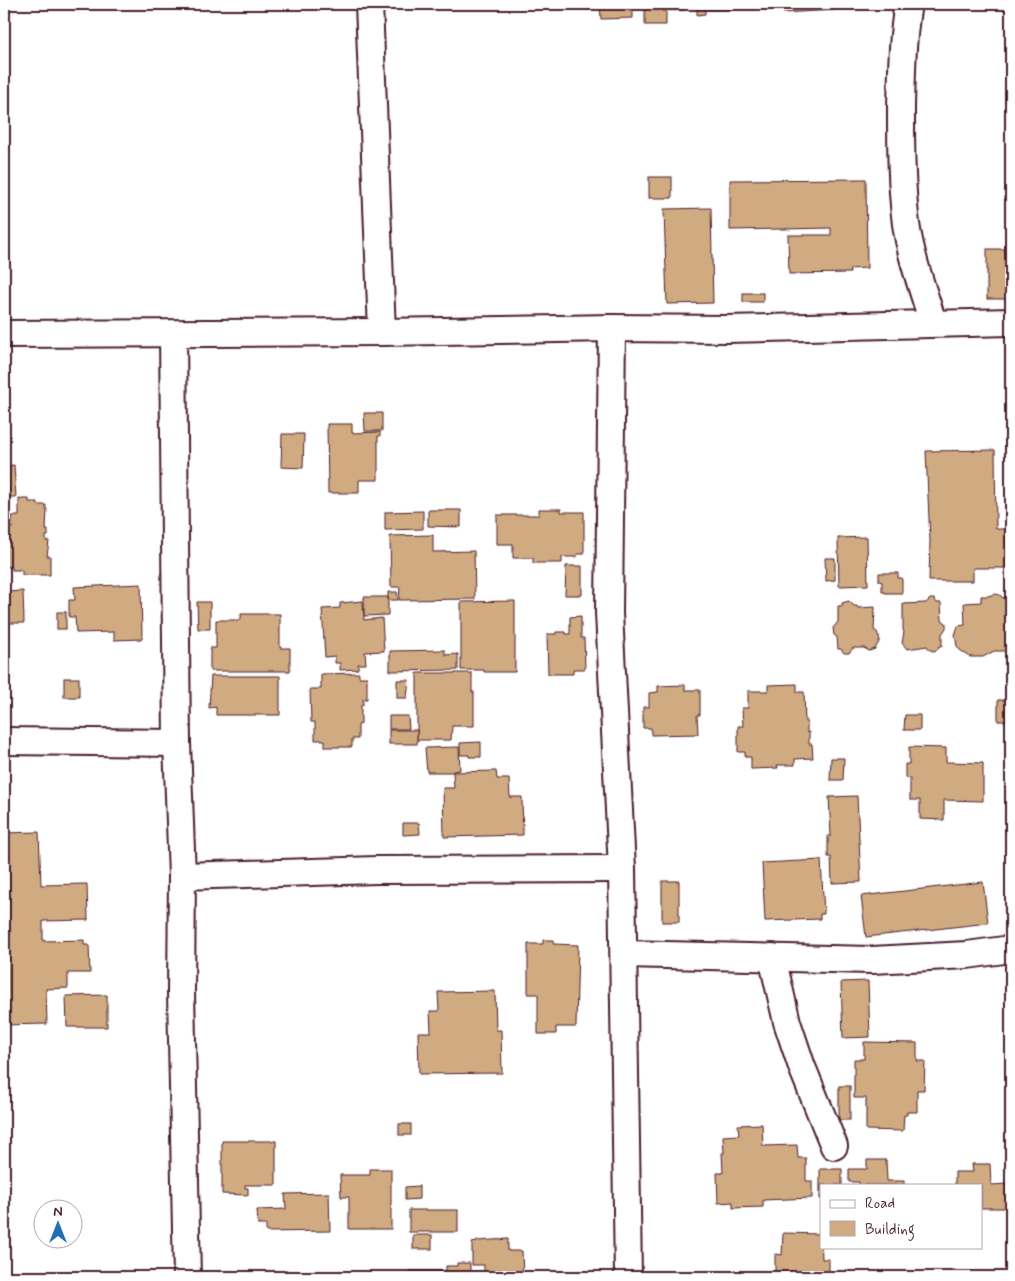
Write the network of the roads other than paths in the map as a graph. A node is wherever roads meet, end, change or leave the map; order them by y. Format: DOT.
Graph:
graph roads {
  1 [pos="368,4"];
  2 [pos="908,4"];
  3 [pos="933,322"];
  4 [pos="1011,322"];
  5 [pos="612,328"];
  6 [pos="382,332"];
  7 [pos="4,334"];
  8 [pos="173,334"];
  9 [pos="4,741"];
  10 [pos="177,743"];
  11 [pos="622,869"];
  12 [pos="182,876"];
  13 [pos="1011,949"];
  14 [pos="624,954"];
  15 [pos="772,958"];
  16 [pos="834,1146"];
  17 [pos="188,1277"];
  18 [pos="628,1277"];
  1 -- 6 [label="street"];
  2 -- 3 [label="street"];
  3 -- 4 [label="street"];
  3 -- 5 [label="street"];
  5 -- 6 [label="street"];
  5 -- 11 [label="street"];
  6 -- 8 [label="street"];
  7 -- 8 [label="street"];
  8 -- 10 [label="street"];
  9 -- 10 [label="street"];
  10 -- 12 [label="street"];
  11 -- 12 [label="street"];
  11 -- 14 [label="street"];
  12 -- 17 [label="street"];
  13 -- 15 [label="street"];
  14 -- 15 [label="street"];
  14 -- 18 [label="street"];
  15 -- 16 [label="street"];
}
